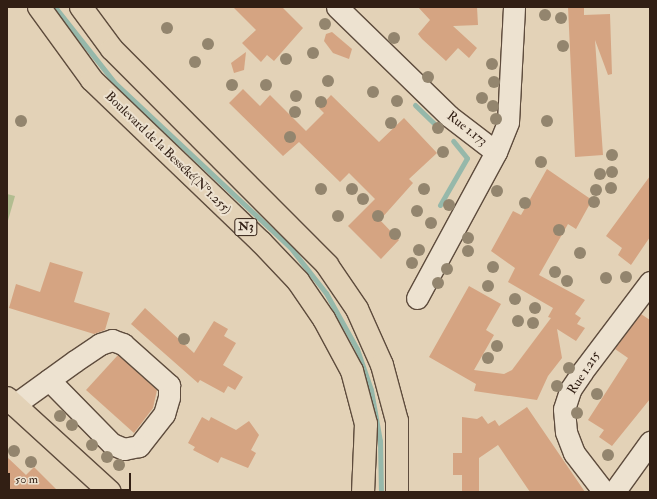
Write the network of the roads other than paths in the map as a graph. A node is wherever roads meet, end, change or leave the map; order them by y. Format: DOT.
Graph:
graph roads {
  1 [pos="39,7"];
  2 [pos="81,7"];
  3 [pos="337,7"];
  4 [pos="514,7"];
  5 [pos="496,152"];
  6 [pos="650,282"];
  7 [pos="418,298"];
  8 [pos="49,380"];
  9 [pos="10,402"];
  10 [pos="650,442"];
  11 [pos="110,492"];
  12 [pos="363,492"];
  13 [pos="397,492"];
  14 [pos="604,492"];
  15 [pos="614,492"];
  1 -- 12 [label="main road, Boulevard de la Besséké(N°1.255) / N3"];
  2 -- 13 [label="main road, N3"];
  3 -- 5 [label="street, Rue 1.173"];
  4 -- 5 [label="street"];
  5 -- 7 [label="street, Rue 1.173"];
  6 -- 14 [label="street, Rue 1.215"];
  8 -- 8 [label="street"];
  8 -- 9 [label="street"];
  9 -- 11 [label="main road"];
  10 -- 15 [label="street"];
}
